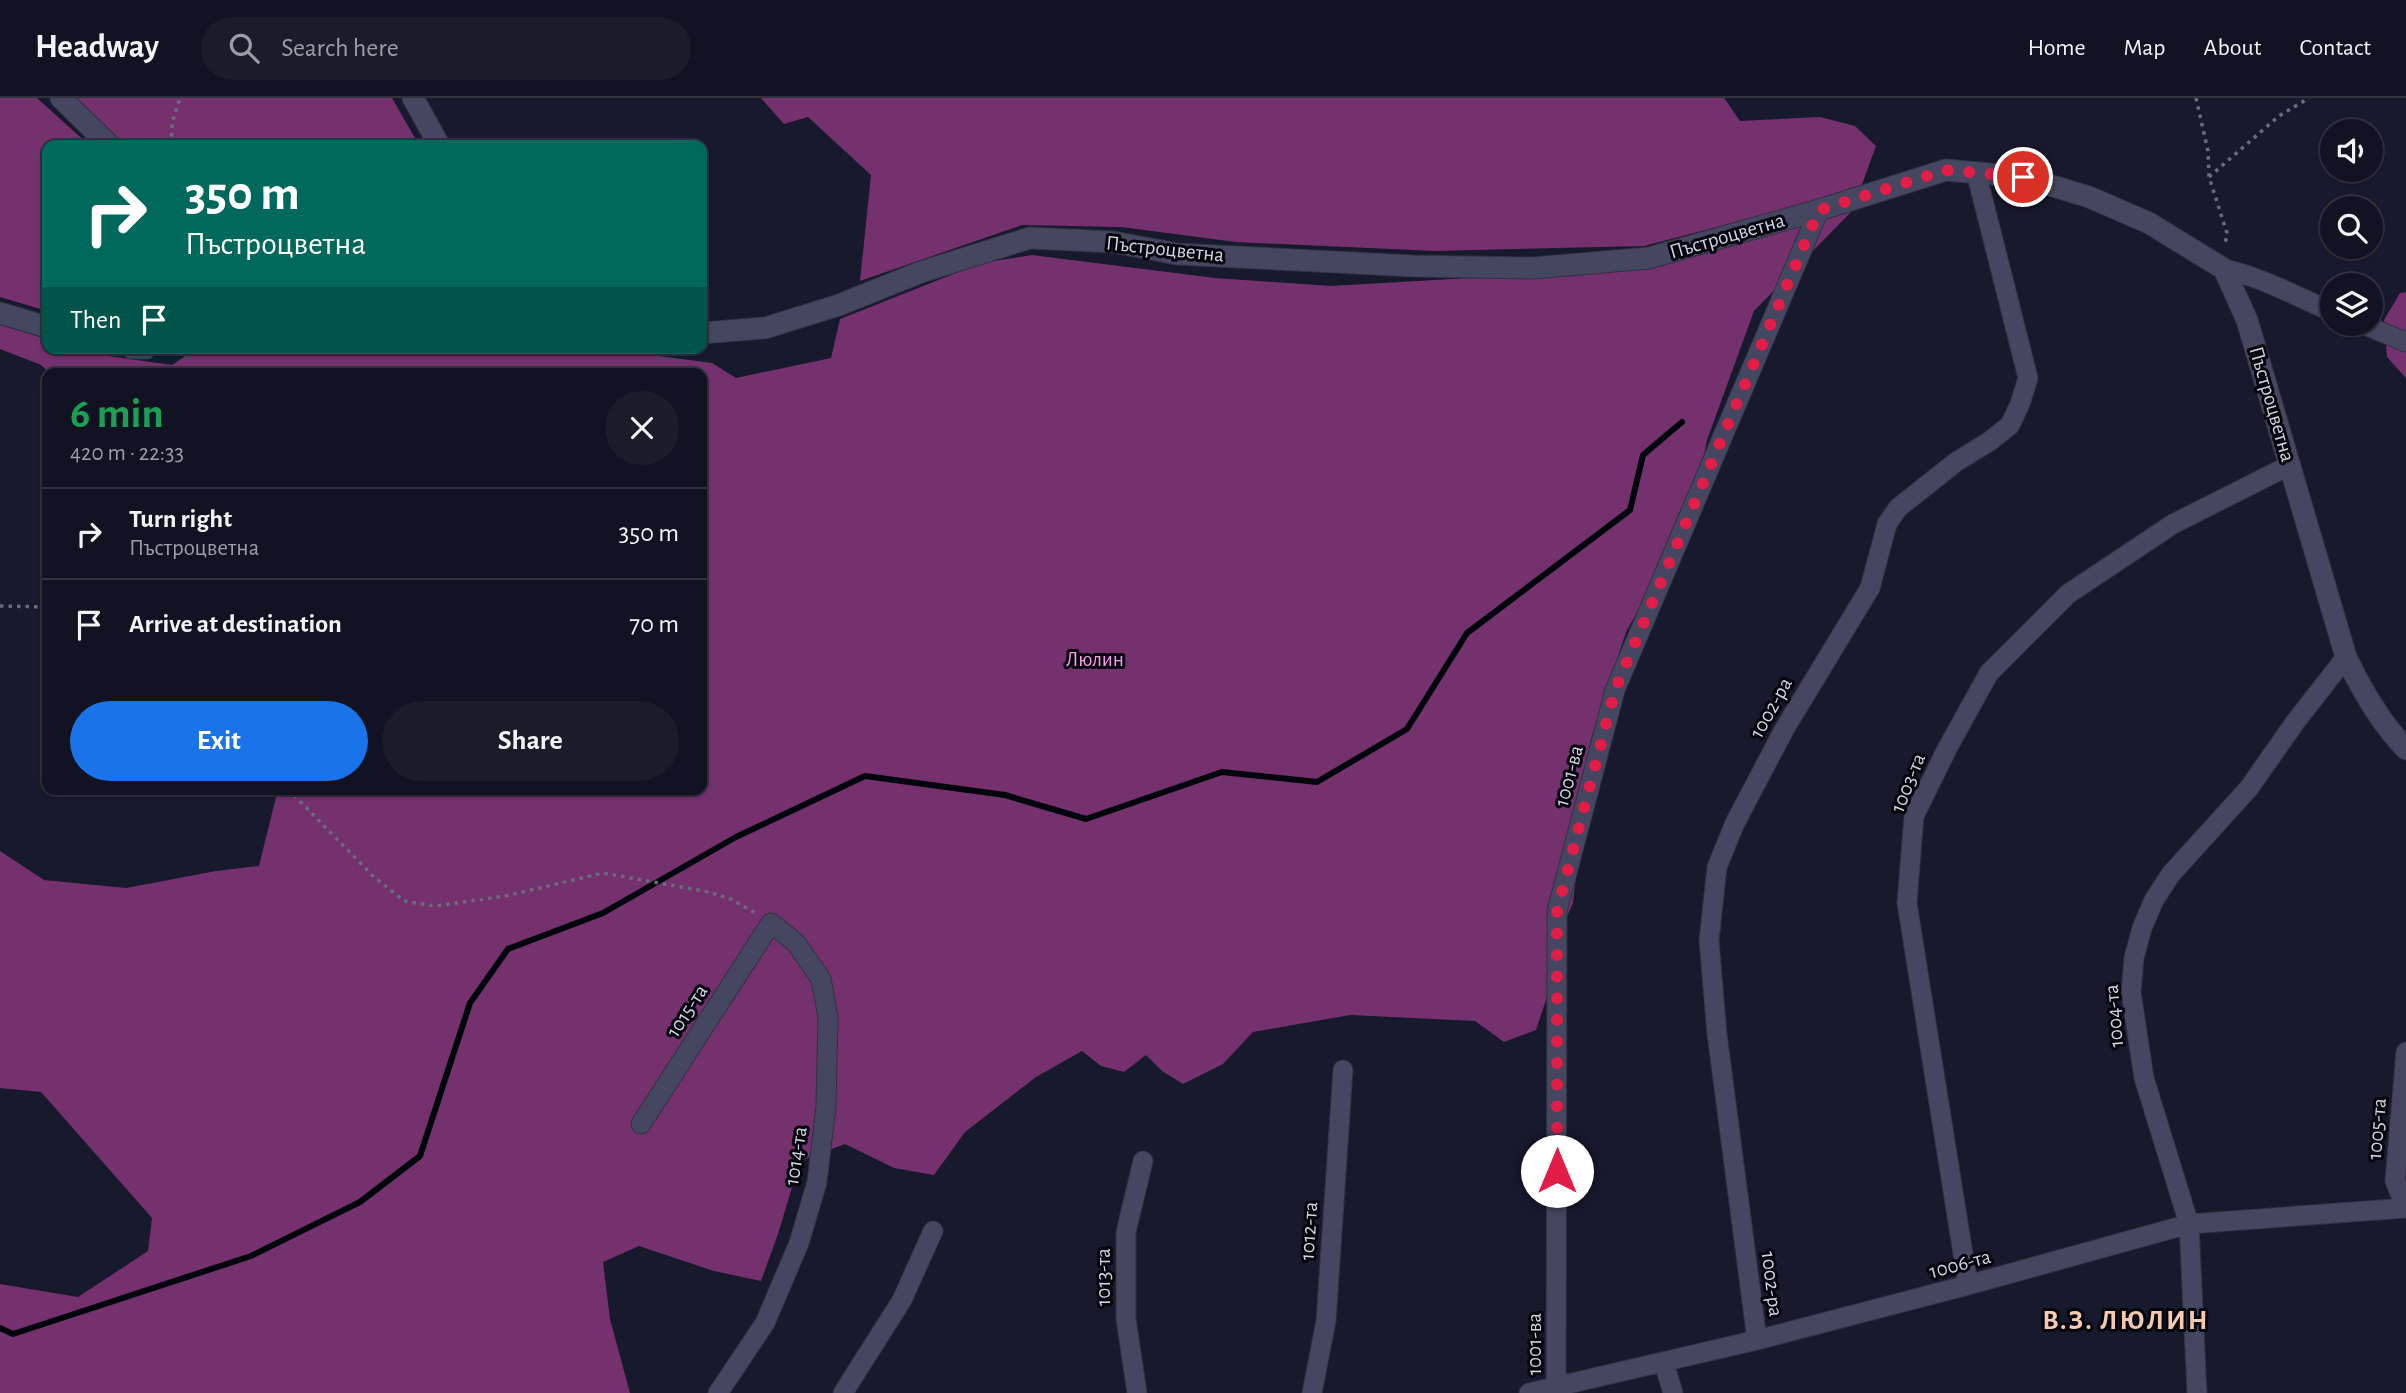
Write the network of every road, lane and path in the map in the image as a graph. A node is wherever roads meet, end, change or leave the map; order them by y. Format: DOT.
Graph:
graph roads {
  1 [pos="61,98"];
  2 [pos="180,98"];
  3 [pos="412,98"];
  4 [pos="2196,98"];
  5 [pos="2309,98"];
  6 [pos="104,140"];
  7 [pos="171,140"];
  8 [pos="436,140"];
  9 [pos="1976,172"];
  10 [pos="2209,177"];
  11 [pos="1819,210"];
  12 [pos="2224,269"];
  13 [pos="2320,307"];
  14 [pos="0,313"];
  15 [pos="42,326"];
  16 [pos="707,332"];
  17 [pos="2383,333"];
  18 [pos="2406,342"];
  19 [pos="2290,465"];
  20 [pos="0,606"];
  21 [pos="42,607"];
  22 [pos="2346,657"];
  23 [pos="2406,749"];
  24 [pos="294,795"];
  25 [pos="771,923"];
  26 [pos="2406,1052"];
  27 [pos="1343,1070"];
  28 [pos="641,1124"];
  29 [pos="1143,1161"];
  30 [pos="2406,1208"];
  31 [pos="2189,1224"];
  32 [pos="933,1231"];
  33 [pos="1968,1285"];
  34 [pos="1757,1340"];
  35 [pos="1664,1363"];
  36 [pos="1557,1390"];
  37 [pos="718,1393"];
  38 [pos="843,1393"];
  39 [pos="1137,1393"];
  40 [pos="1311,1393"];
  41 [pos="1529,1393"];
  42 [pos="1673,1393"];
  43 [pos="2197,1393"];
  1 -- 6 [label="street"];
  2 -- 7 [label="path"];
  3 -- 8 [label="street"];
  4 -- 10 [label="path"];
  5 -- 10 [label="path"];
  9 -- 11 [label="street, Пъстроцветна"];
  9 -- 12 [label="street, Пъстроцветна"];
  9 -- 34 [label="street, 1002-ра"];
  10 -- 12 [label="path"];
  11 -- 16 [label="street, Пъстроцветна"];
  11 -- 36 [label="street, 1001-ва"];
  12 -- 13 [label="street"];
  12 -- 19 [label="street, Пъстроцветна"];
  14 -- 15 [label="street"];
  17 -- 18 [label="street"];
  19 -- 22 [label="street, Пъстроцветна"];
  19 -- 33 [label="street, 1003-та"];
  20 -- 21 [label="path"];
  22 -- 23 [label="street, Пъстроцветна"];
  22 -- 31 [label="street, 1004-та"];
  24 -- 25 [label="path"];
  25 -- 28 [label="street, 1015-та"];
  25 -- 37 [label="street, 1014-та"];
  26 -- 30 [label="street, 1005-та"];
  27 -- 40 [label="street, 1012-та"];
  29 -- 39 [label="street, 1013-та"];
  30 -- 31 [label="street, 1006-та"];
  31 -- 33 [label="street, 1006-та"];
  31 -- 43 [label="street, 1004-та"];
  32 -- 38 [label="street"];
  33 -- 34 [label="street, 1006-та"];
  34 -- 35 [label="street, 1006-та"];
  35 -- 36 [label="street, 1006-та"];
  35 -- 42 [label="street"];
  36 -- 41 [label="street, 1006-та"];
}
